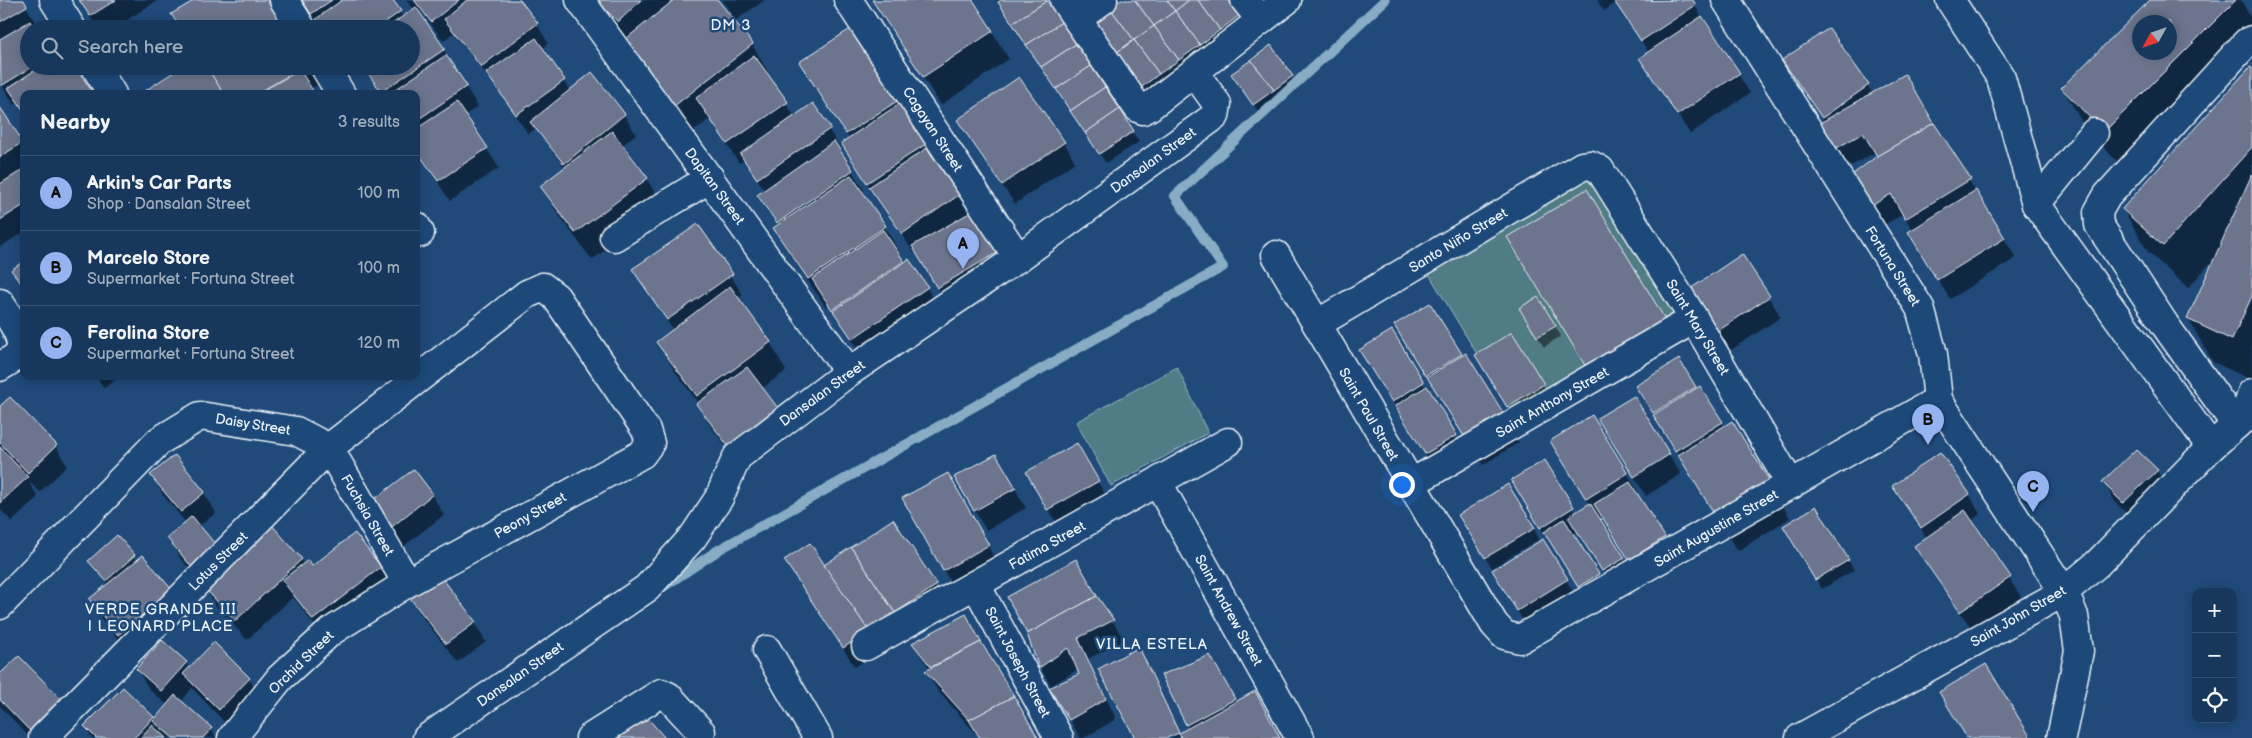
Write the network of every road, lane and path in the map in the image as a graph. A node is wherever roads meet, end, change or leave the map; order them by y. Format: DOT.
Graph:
graph roads {
  1 [pos="54,0"];
  2 [pos="284,0"];
  3 [pos="580,0"];
  4 [pos="848,0"];
  5 [pos="1103,0"];
  6 [pos="1287,0"];
  7 [pos="1726,0"];
  8 [pos="1950,0"];
  9 [pos="1070,10"];
  10 [pos="1253,10"];
  11 [pos="66,20"];
  12 [pos="296,20"];
  13 [pos="2252,40"];
  14 [pos="1194,72"];
  15 [pos="100,75"];
  16 [pos="329,75"];
  17 [pos="110,90"];
  18 [pos="339,90"];
  19 [pos="2094,133"];
  20 [pos="1600,170"];
  21 [pos="710,178"];
  22 [pos="2036,204"];
  23 [pos="614,237"];
  24 [pos="1276,255"];
  25 [pos="1018,258"];
  26 [pos="0,303"];
  27 [pos="1694,319"];
  28 [pos="1316,324"];
  29 [pos="0,367"];
  30 [pos="849,372"];
  31 [pos="420,377"];
  32 [pos="416,380"];
  33 [pos="1938,400"];
  34 [pos="2246,413"];
  35 [pos="1228,442"];
  36 [pos="329,448"];
  37 [pos="2211,448"];
  38 [pos="1158,483"];
  39 [pos="1410,484"];
  40 [pos="1791,485"];
  41 [pos="407,583"];
  42 [pos="976,585"];
  43 [pos="2064,592"];
  44 [pos="0,605"];
  45 [pos="1494,624"];
  46 [pos="866,646"];
  47 [pos="767,650"];
  48 [pos="701,732"];
  49 [pos="596,736"];
  50 [pos="44,738"];
  51 [pos="232,738"];
  52 [pos="427,738"];
  53 [pos="818,738"];
  54 [pos="1059,738"];
  55 [pos="1300,738"];
  56 [pos="1800,738"];
  57 [pos="2061,738"];
  1 -- 11 [label="street"];
  2 -- 12 [label="street"];
  3 -- 21 [label="street, Dapitan Street"];
  4 -- 25 [label="street, Cagayan Street"];
  5 -- 9 [label="street"];
  6 -- 10 [label="street"];
  7 -- 33 [label="street, Fortuna Street"];
  8 -- 22 [label="street"];
  9 -- 14 [label="street"];
  10 -- 14 [label="street"];
  13 -- 34 [label="street"];
  14 -- 25 [label="street, Dansalan Street"];
  15 -- 17 [label="street"];
  16 -- 18 [label="street"];
  19 -- 22 [label="street"];
  20 -- 27 [label="street, Saint Mary Street"];
  20 -- 28 [label="street, Santo Niño Street"];
  21 -- 23 [label="street"];
  21 -- 30 [label="street, Dapitan Street"];
  22 -- 37 [label="street"];
  24 -- 28 [label="street, Saint Paul Street"];
  25 -- 30 [label="street, Dansalan Street"];
  26 -- 29 [label="street"];
  27 -- 39 [label="street, Saint Anthony Street"];
  27 -- 40 [label="street, Saint Mary Street"];
  28 -- 39 [label="street, Saint Paul Street"];
  30 -- 52 [label="street, Dansalan Street"];
  31 -- 41 [label="street, Peony Street"];
  32 -- 36 [label="street, Peony Street"];
  33 -- 40 [label="street, Saint Augustine Street"];
  33 -- 43 [label="street, Fortuna Street"];
  34 -- 37 [label="street, Saint John Street"];
  35 -- 38 [label="street, Fatima Street"];
  36 -- 41 [label="street, Fuchsia Street"];
  36 -- 44 [label="street, Daisy Street"];
  36 -- 50 [label="street, Lotus Street"];
  37 -- 43 [label="street, Saint John Street"];
  38 -- 42 [label="street, Fatima Street"];
  38 -- 55 [label="street, Saint Andrew Street"];
  39 -- 45 [label="street, Saint Paul Street"];
  40 -- 45 [label="street, Saint Augustine Street"];
  41 -- 51 [label="street, Orchid Street"];
  42 -- 46 [label="street, Fatima Street"];
  42 -- 54 [label="street, Saint Joseph Street"];
  43 -- 56 [label="street, Saint John Street"];
  43 -- 57 [label="street, Fortuna Street"];
  47 -- 53 [label="street"];
  48 -- 49 [label="street"];
}
